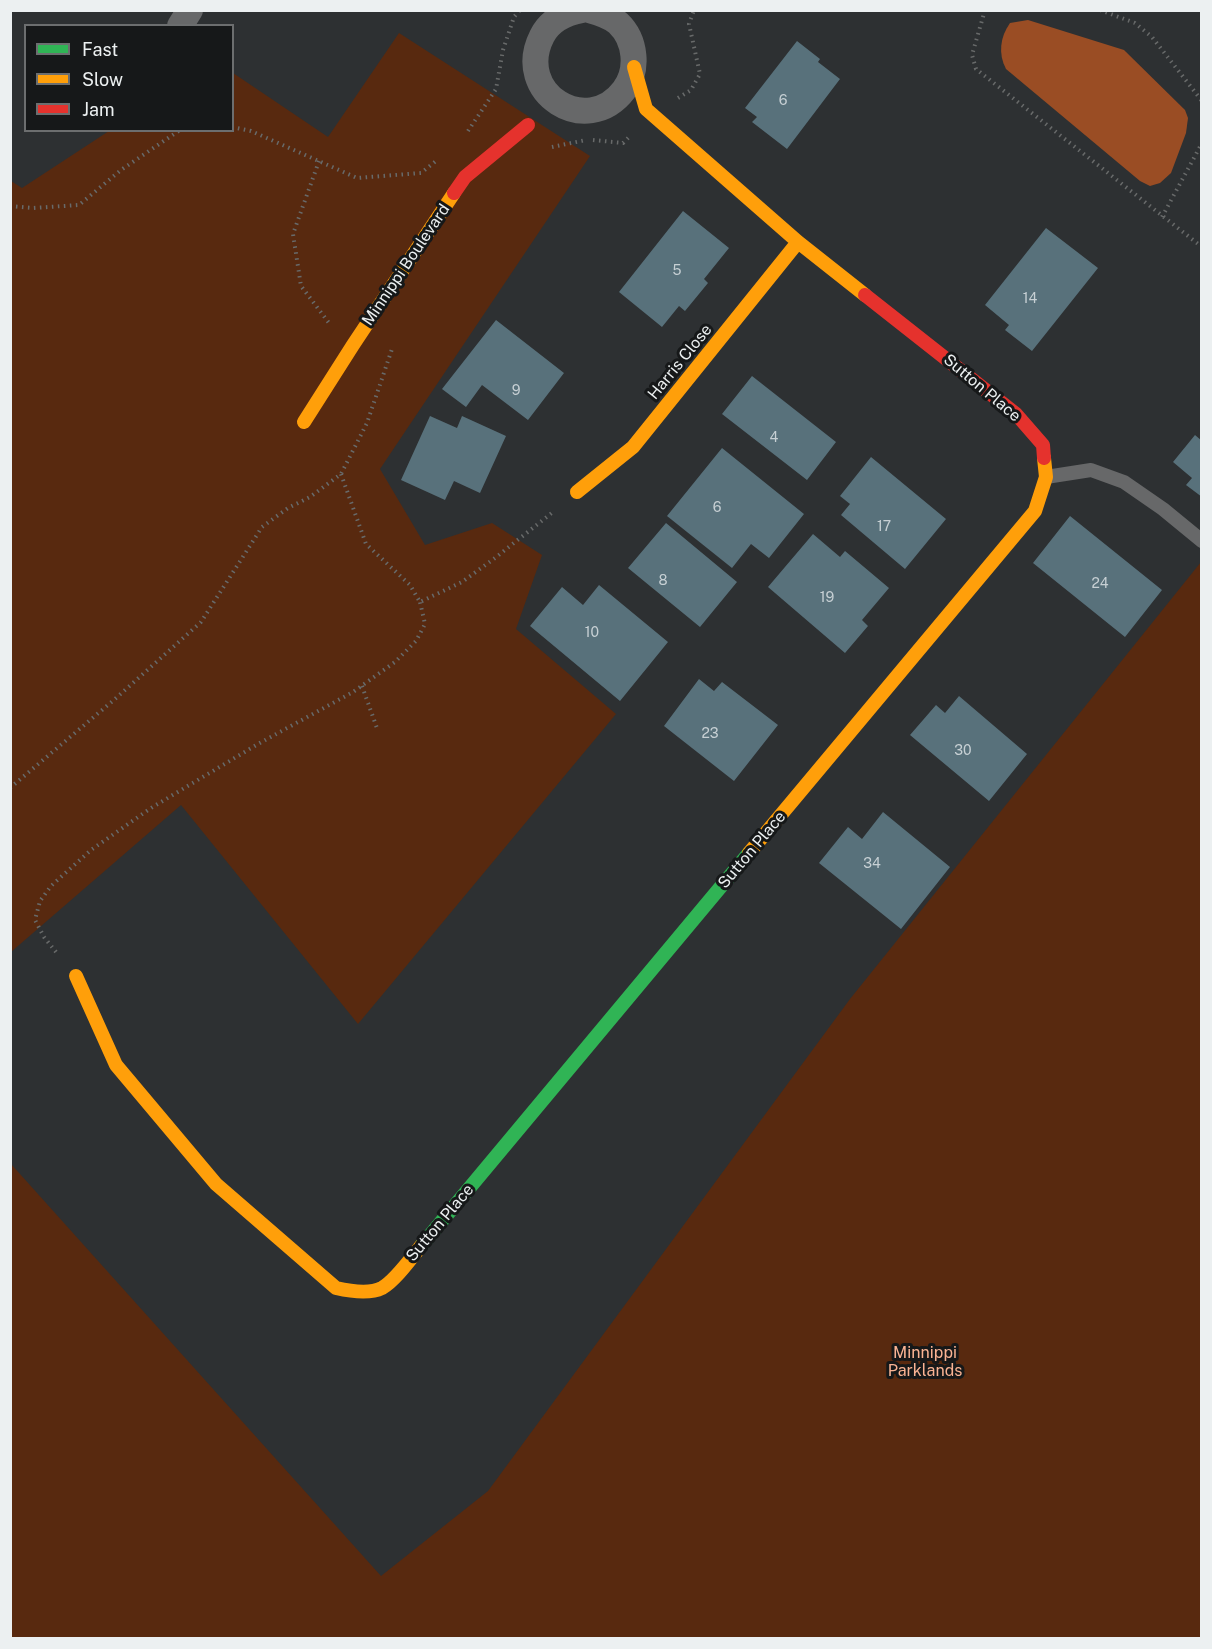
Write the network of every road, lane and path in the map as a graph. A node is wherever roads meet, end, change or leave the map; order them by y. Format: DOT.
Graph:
graph roads {
  1 [pos="190,10"];
  2 [pos="520,10"];
  3 [pos="582,10"];
  4 [pos="589,10"];
  5 [pos="636,10"];
  6 [pos="694,10"];
  7 [pos="985,10"];
  8 [pos="1100,10"];
  9 [pos="181,24"];
  10 [pos="628,35"];
  11 [pos="634,67"];
  12 [pos="1202,101"];
  13 [pos="606,105"];
  14 [pos="649,112"];
  15 [pos="528,125"];
  16 [pos="234,127"];
  17 [pos="177,132"];
  18 [pos="464,137"];
  19 [pos="1202,143"];
  20 [pos="438,159"];
  21 [pos="319,161"];
  22 [pos="10,206"];
  23 [pos="1162,218"];
  24 [pos="798,242"];
  25 [pos="1202,247"];
  26 [pos="353,345"];
  27 [pos="387,360"];
  28 [pos="304,422"];
  29 [pos="341,474"];
  30 [pos="1046,477"];
  31 [pos="577,492"];
  32 [pos="1202,541"];
  33 [pos="420,602"];
  34 [pos="362,686"];
  35 [pos="378,731"];
  36 [pos="76,976"];
  1 -- 9 [label="street"];
  2 -- 18 [label="path"];
  3 -- 13 [label="street"];
  4 -- 10 [label="street"];
  5 -- 10 [label="street"];
  6 -- 14 [label="path"];
  7 -- 23 [label="path"];
  8 -- 12 [label="path"];
  10 -- 11 [label="street"];
  11 -- 13 [label="street"];
  11 -- 14 [label="street"];
  13 -- 14 [label="street"];
  14 -- 24 [label="street, Sutton Place"];
  15 -- 26 [label="street, Minnippi Boulevard"];
  16 -- 21 [label="path"];
  17 -- 22 [label="path"];
  19 -- 23 [label="path"];
  20 -- 21 [label="path"];
  21 -- 26 [label="path"];
  23 -- 25 [label="path"];
  24 -- 30 [label="street, Sutton Place"];
  24 -- 31 [label="street, Harris Close"];
  26 -- 27 [label="path"];
  26 -- 28 [label="street, Minnippi Boulevard"];
  29 -- 33 [label="path"];
  30 -- 32 [label="lane"];
  30 -- 36 [label="street, Sutton Place"];
  31 -- 33 [label="path"];
  33 -- 34 [label="path"];
  34 -- 35 [label="path"];
  34 -- 36 [label="path"];
}
